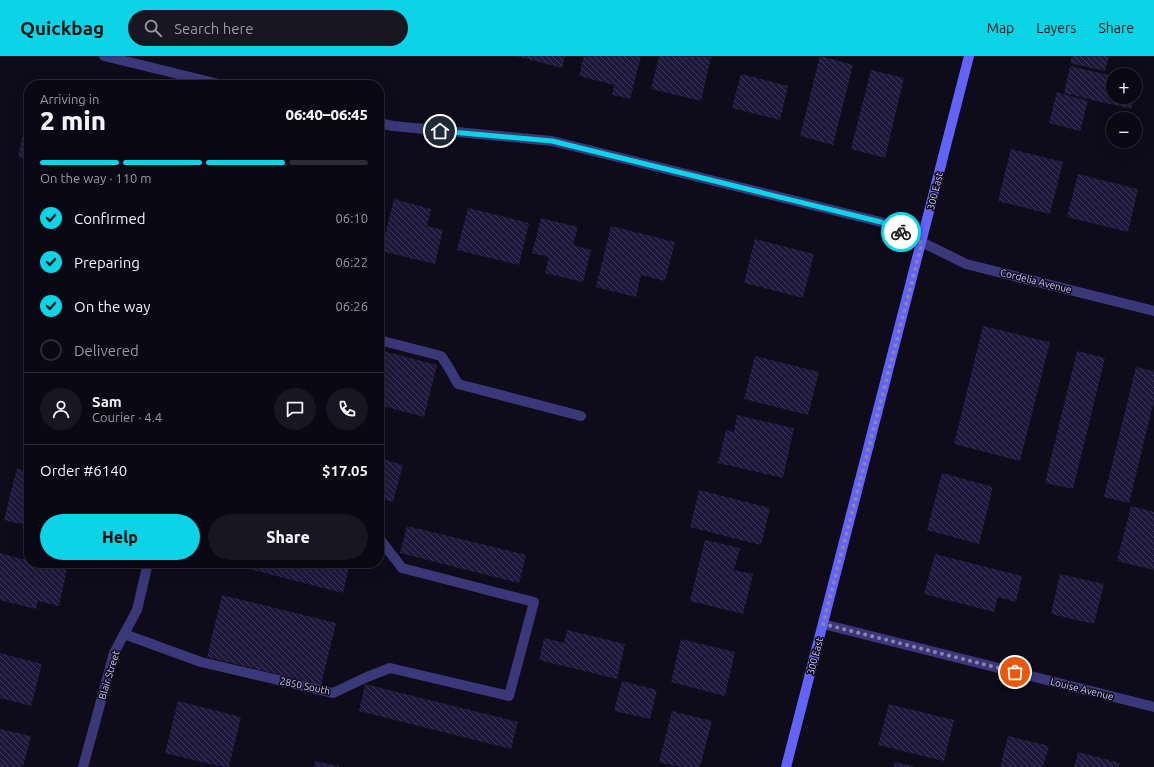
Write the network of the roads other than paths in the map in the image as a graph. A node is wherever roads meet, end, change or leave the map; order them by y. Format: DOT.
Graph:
graph roads {
  1 [pos="104,56"];
  2 [pos="969,56"];
  3 [pos="202,80"];
  4 [pos="384,124"];
  5 [pos="922,243"];
  6 [pos="1154,311"];
  7 [pos="384,341"];
  8 [pos="581,416"];
  9 [pos="384,545"];
  10 [pos="147,568"];
  11 [pos="823,624"];
  12 [pos="124,634"];
  13 [pos="1154,707"];
  14 [pos="83,767"];
  15 [pos="786,767"];
  1 -- 3 [label="street"];
  2 -- 5 [label="street, 300 East"];
  4 -- 5 [label="street, Cordelia Avenue"];
  5 -- 6 [label="street, Cordelia Avenue"];
  5 -- 11 [label="street, 300 East"];
  7 -- 8 [label="street"];
  9 -- 12 [label="street, 2850 South"];
  10 -- 12 [label="street, Blair Street"];
  11 -- 13 [label="street, Louise Avenue"];
  11 -- 15 [label="street, 300 East"];
  12 -- 14 [label="street, Blair Street"];
}
